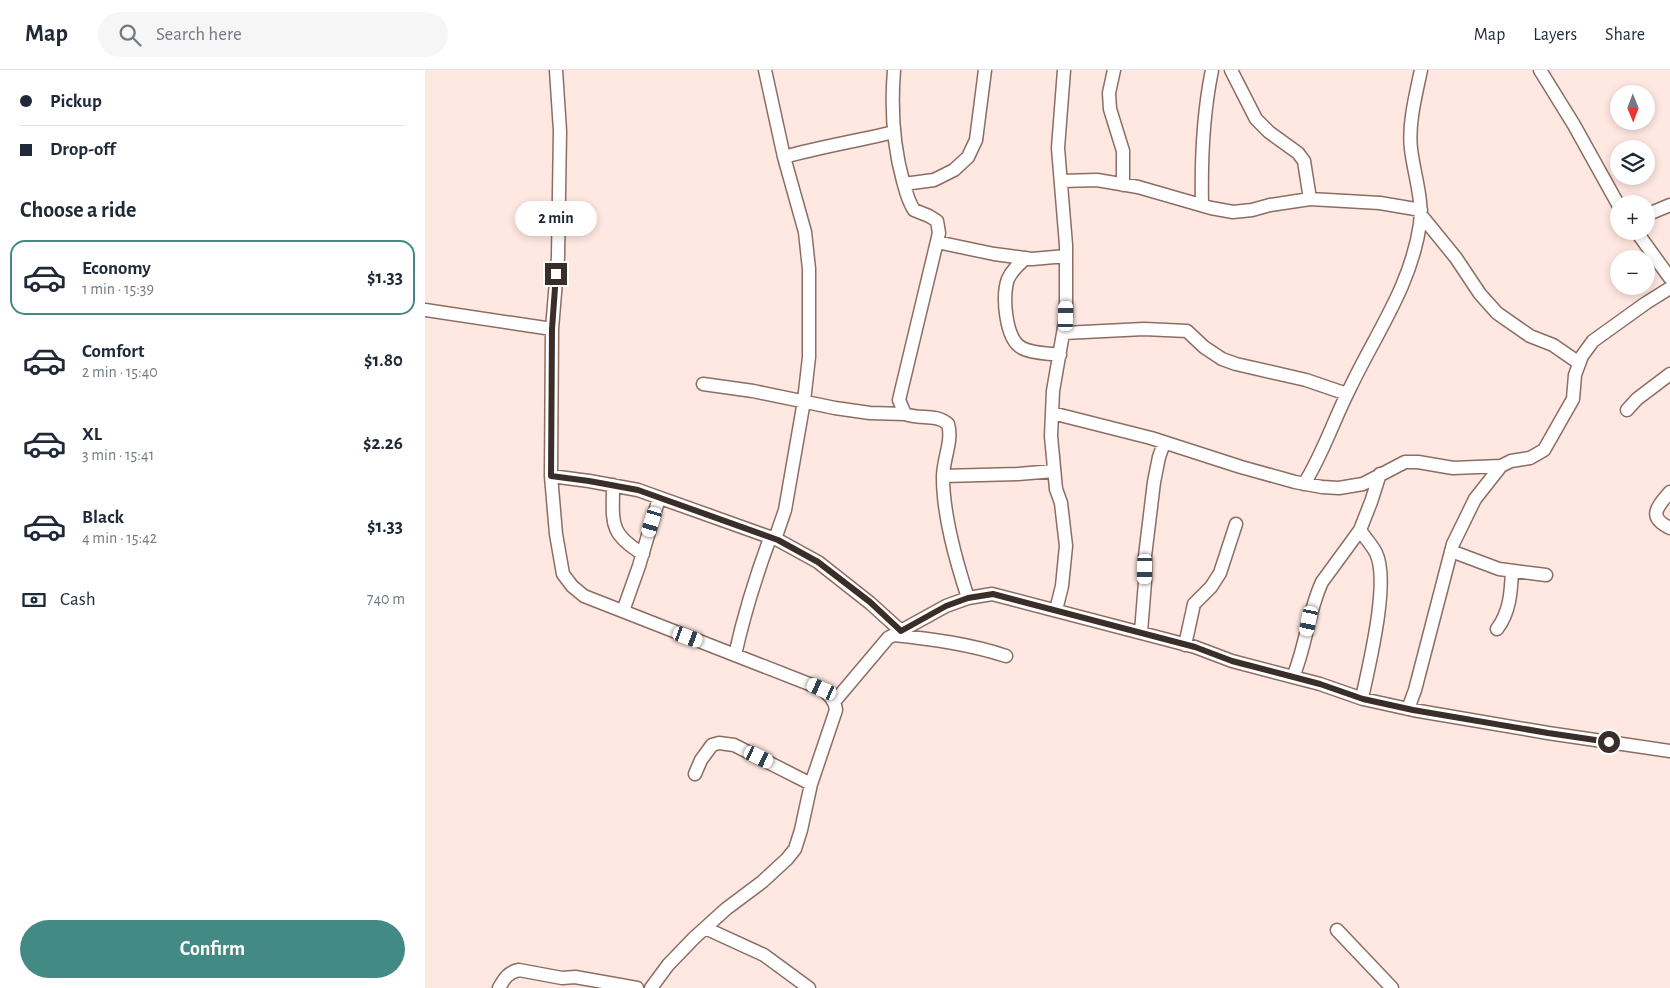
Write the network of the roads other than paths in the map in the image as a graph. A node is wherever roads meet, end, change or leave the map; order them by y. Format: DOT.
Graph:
graph roads {
  1 [pos="556,70"];
  2 [pos="765,70"];
  3 [pos="894,70"];
  4 [pos="985,70"];
  5 [pos="1064,70"];
  6 [pos="1114,70"];
  7 [pos="1212,70"];
  8 [pos="1231,70"];
  9 [pos="1421,70"];
  10 [pos="1539,70"];
  11 [pos="894,132"];
  12 [pos="783,157"];
  13 [pos="1061,181"];
  14 [pos="904,184"];
  15 [pos="1123,184"];
  16 [pos="1613,195"];
  17 [pos="1310,199"];
  18 [pos="1202,205"];
  19 [pos="1670,205"];
  20 [pos="1655,211"];
  21 [pos="1421,212"];
  22 [pos="1643,240"];
  23 [pos="937,242"];
  24 [pos="1066,256"];
  25 [pos="1026,258"];
  26 [pos="1670,278"];
  27 [pos="1670,288"];
  28 [pos="425,310"];
  29 [pos="552,329"];
  30 [pos="1064,333"];
  31 [pos="1060,355"];
  32 [pos="1579,363"];
  33 [pos="1670,374"];
  34 [pos="703,384"];
  35 [pos="1347,394"];
  36 [pos="804,401"];
  37 [pos="1627,410"];
  38 [pos="1052,413"];
  39 [pos="905,414"];
  40 [pos="1164,443"];
  41 [pos="1501,466"];
  42 [pos="1054,471"];
  43 [pos="1381,474"];
  44 [pos="551,476"];
  45 [pos="943,476"];
  46 [pos="1303,484"];
  47 [pos="613,485"];
  48 [pos="1670,492"];
  49 [pos="659,498"];
  50 [pos="1236,524"];
  51 [pos="1670,528"];
  52 [pos="1359,530"];
  53 [pos="773,538"];
  54 [pos="1451,551"];
  55 [pos="643,554"];
  56 [pos="1512,571"];
  57 [pos="1546,575"];
  58 [pos="968,598"];
  59 [pos="1056,610"];
  60 [pos="623,611"];
  61 [pos="1497,630"];
  62 [pos="1141,632"];
  63 [pos="898,633"];
  64 [pos="1185,645"];
  65 [pos="735,655"];
  66 [pos="1006,656"];
  67 [pos="1293,677"];
  68 [pos="1363,698"];
  69 [pos="834,702"];
  70 [pos="1408,709"];
  71 [pos="1670,751"];
  72 [pos="695,774"];
  73 [pos="811,784"];
  74 [pos="705,928"];
  75 [pos="1337,930"];
  76 [pos="499,988"];
  77 [pos="637,988"];
  78 [pos="651,988"];
  79 [pos="809,988"];
  80 [pos="1392,988"];
  1 -- 29 [label="street"];
  2 -- 12 [label="street"];
  3 -- 11 [label="street"];
  4 -- 14 [label="street"];
  5 -- 13 [label="street"];
  6 -- 15 [label="street"];
  7 -- 18 [label="street"];
  8 -- 17 [label="street"];
  9 -- 21 [label="street"];
  10 -- 16 [label="street"];
  11 -- 12 [label="street"];
  11 -- 14 [label="street"];
  12 -- 36 [label="street"];
  13 -- 15 [label="street"];
  13 -- 24 [label="street"];
  14 -- 23 [label="street"];
  15 -- 18 [label="street"];
  17 -- 18 [label="street"];
  17 -- 21 [label="street"];
  19 -- 20 [label="street"];
  21 -- 32 [label="street"];
  21 -- 35 [label="street"];
  22 -- 26 [label="street"];
  23 -- 25 [label="street"];
  23 -- 39 [label="street"];
  24 -- 25 [label="street"];
  24 -- 30 [label="street"];
  25 -- 31 [label="street"];
  27 -- 32 [label="street"];
  28 -- 29 [label="street"];
  29 -- 44 [label="street"];
  30 -- 31 [label="street"];
  30 -- 35 [label="street"];
  31 -- 38 [label="street"];
  32 -- 41 [label="street"];
  33 -- 37 [label="street"];
  34 -- 36 [label="street"];
  35 -- 46 [label="street"];
  36 -- 39 [label="street"];
  36 -- 53 [label="street"];
  38 -- 40 [label="street"];
  38 -- 42 [label="street"];
  39 -- 45 [label="street"];
  40 -- 46 [label="street"];
  40 -- 62 [label="street"];
  41 -- 43 [label="street"];
  41 -- 54 [label="street"];
  42 -- 45 [label="street"];
  42 -- 59 [label="street"];
  43 -- 46 [label="street"];
  43 -- 52 [label="street"];
  44 -- 47 [label="street"];
  44 -- 60 [label="street"];
  45 -- 58 [label="street"];
  47 -- 49 [label="street"];
  47 -- 55 [label="street"];
  48 -- 51 [label="street"];
  49 -- 53 [label="street"];
  49 -- 55 [label="street"];
  50 -- 64 [label="street"];
  52 -- 67 [label="street"];
  52 -- 68 [label="street"];
  53 -- 63 [label="street"];
  53 -- 65 [label="street"];
  54 -- 56 [label="street"];
  54 -- 70 [label="street"];
  55 -- 60 [label="street"];
  56 -- 57 [label="street"];
  56 -- 61 [label="street"];
  58 -- 59 [label="street"];
  58 -- 63 [label="street"];
  59 -- 62 [label="street"];
  60 -- 65 [label="street"];
  62 -- 64 [label="street"];
  63 -- 66 [label="street"];
  63 -- 69 [label="street"];
  64 -- 67 [label="street"];
  65 -- 69 [label="street"];
  67 -- 68 [label="street"];
  68 -- 70 [label="street"];
  69 -- 73 [label="street"];
  70 -- 71 [label="street"];
  72 -- 73 [label="street"];
  73 -- 74 [label="street"];
  74 -- 78 [label="street"];
  74 -- 79 [label="street"];
  75 -- 80 [label="street"];
  76 -- 77 [label="street"];
}
